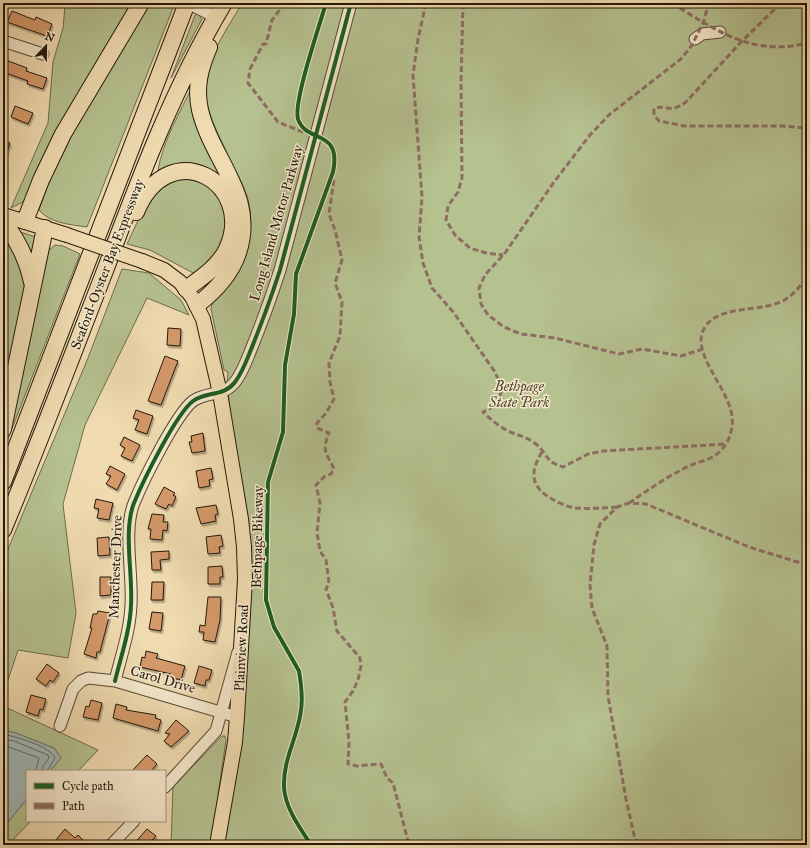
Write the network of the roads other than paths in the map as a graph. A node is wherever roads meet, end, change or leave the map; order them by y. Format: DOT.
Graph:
graph roads {
  1 [pos="141,3"];
  2 [pos="187,3"];
  3 [pos="227,3"];
  4 [pos="352,3"];
  5 [pos="220,10"];
  6 [pos="720,32"];
  7 [pos="695,39"];
  8 [pos="3,41"];
  9 [pos="43,54"];
  10 [pos="3,215"];
  11 [pos="3,221"];
  12 [pos="25,221"];
  13 [pos="46,228"];
  14 [pos="105,270"];
  15 [pos="32,285"];
  16 [pos="186,289"];
  17 [pos="197,305"];
  18 [pos="220,394"];
  19 [pos="3,429"];
  20 [pos="3,482"];
  21 [pos="3,530"];
  22 [pos="241,642"];
  23 [pos="115,681"];
  24 [pos="221,712"];
  25 [pos="237,717"];
  26 [pos="60,726"];
  27 [pos="166,786"];
  28 [pos="133,822"];
  29 [pos="111,845"];
  30 [pos="217,845"];
  1 -- 12 [label="highway"];
  2 -- 5 [label="street"];
  2 -- 20 [label="highway, Seaford-Oyster Bay Expressway"];
  3 -- 17 [label="highway"];
  4 -- 18 [label="street, Long Island Motor Parkway"];
  5 -- 14 [label="highway, Seaford-Oyster Bay Expressway"];
  6 -- 7 [label="street"];
  8 -- 9 [label="street"];
  10 -- 12 [label="main road, Plainview Road"];
  11 -- 15 [label="highway"];
  12 -- 13 [label="main road, Plainview Road"];
  13 -- 15 [label="highway"];
  13 -- 16 [label="main road, Plainview Road, bridge"];
  14 -- 16 [label="highway"];
  14 -- 21 [label="highway, Seaford-Oyster Bay Expressway"];
  15 -- 19 [label="highway"];
  16 -- 17 [label="main road, Plainview Road"];
  17 -- 18 [label="main road, Plainview Road"];
  18 -- 22 [label="main road, Plainview Road"];
  18 -- 23 [label="street, Manchester Drive"];
  22 -- 24 [label="street"];
  22 -- 25 [label="main road, Plainview Road"];
  23 -- 24 [label="street, Carol Drive"];
  23 -- 26 [label="street, Carol Drive"];
  24 -- 25 [label="street, Carol Drive"];
  24 -- 27 [label="street"];
  25 -- 30 [label="main road, Plainview Road"];
  28 -- 29 [label="street"];
}
